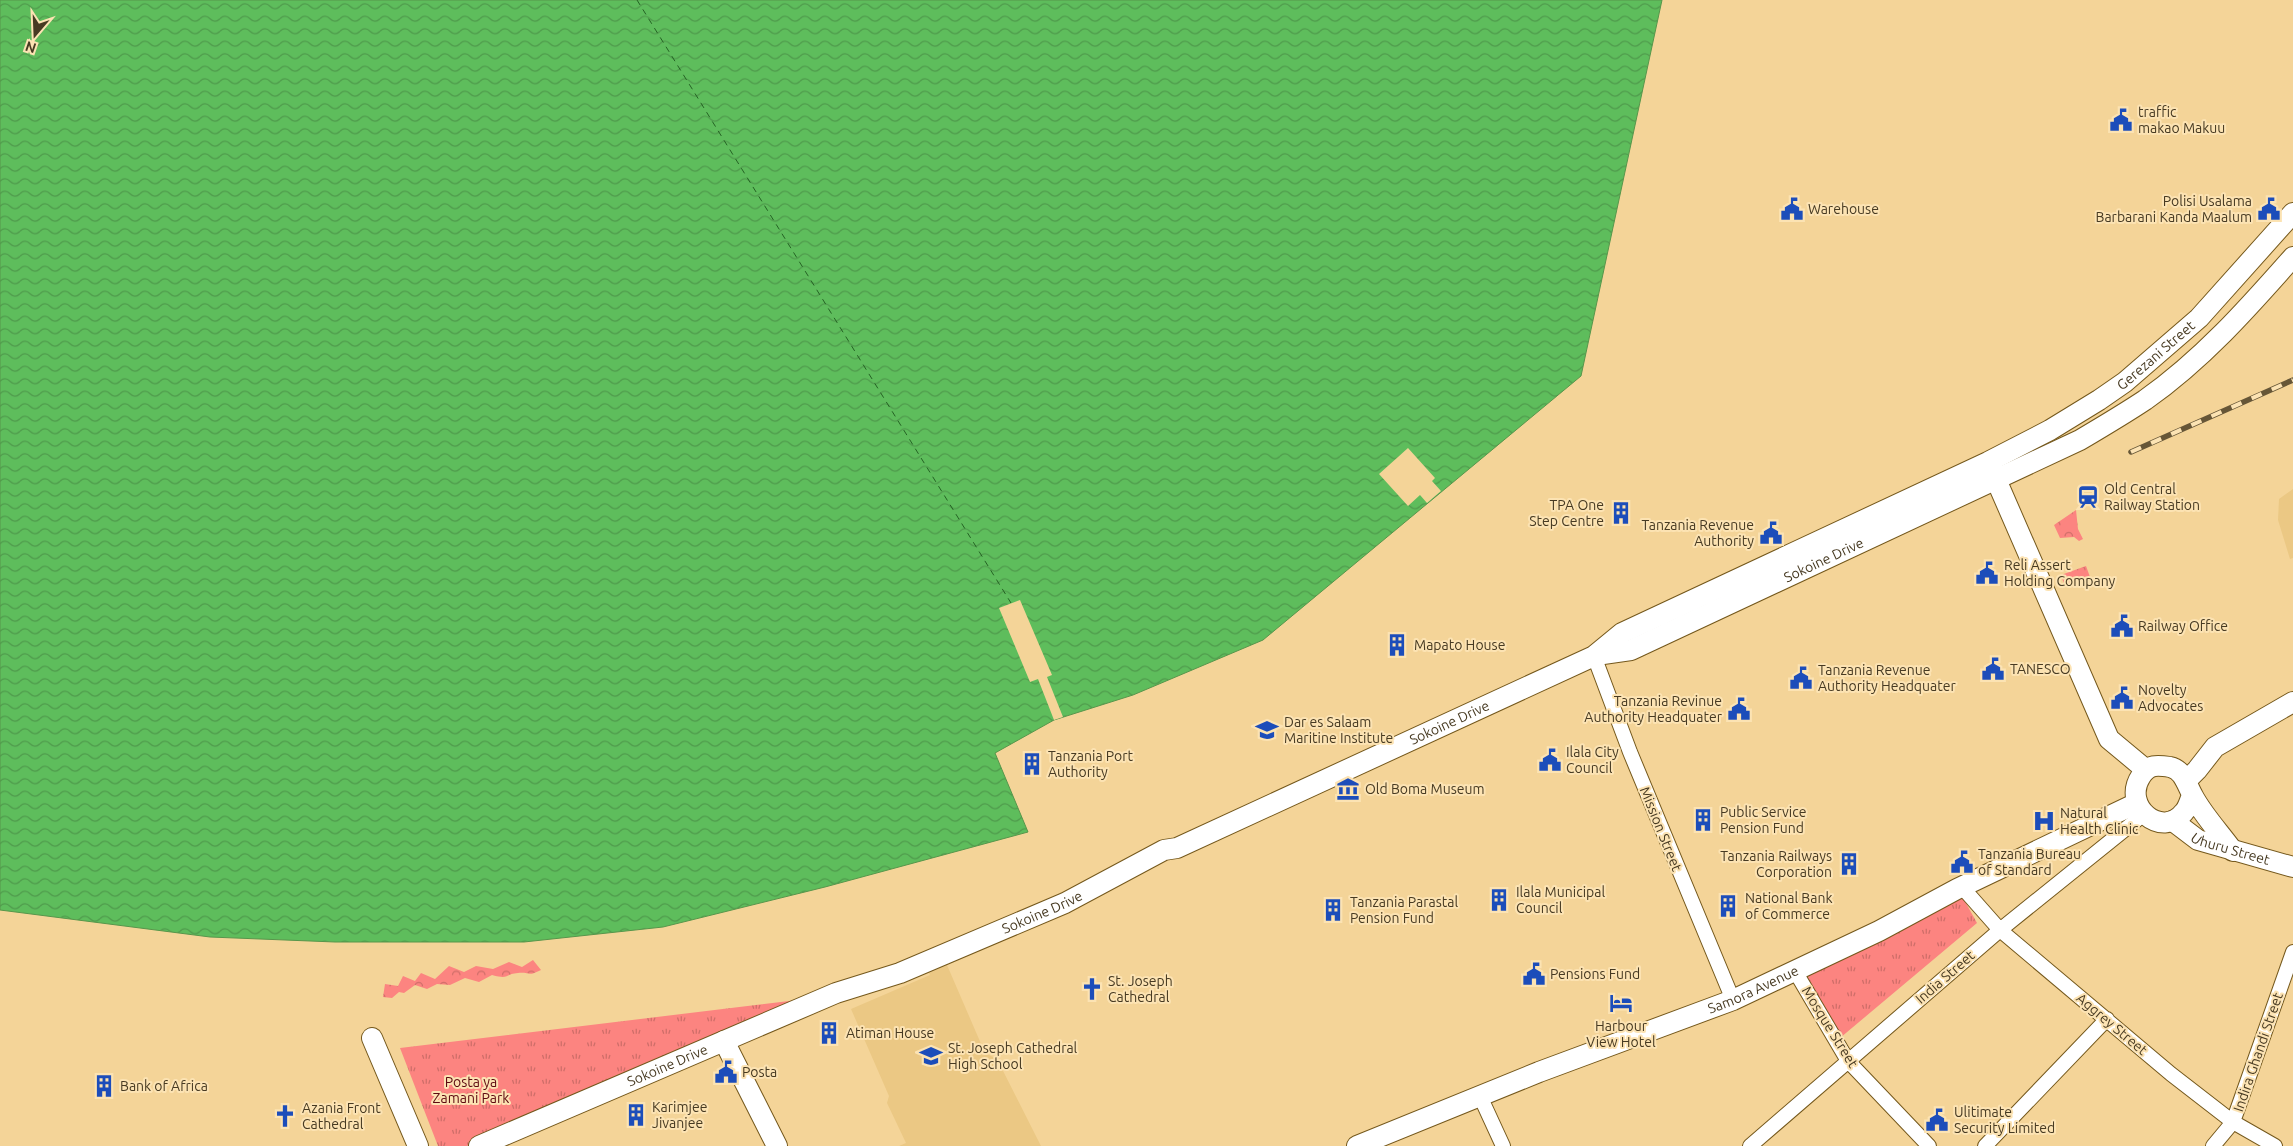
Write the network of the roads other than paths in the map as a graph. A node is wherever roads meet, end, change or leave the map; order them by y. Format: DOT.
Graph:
graph roads {
  1 [pos="2293,213"];
  2 [pos="2293,257"];
  3 [pos="1992,471"];
  4 [pos="1594,656"];
  5 [pos="2293,702"];
  6 [pos="2146,769"];
  7 [pos="2184,781"];
  8 [pos="2141,809"];
  9 [pos="2172,821"];
  10 [pos="2233,851"];
  11 [pos="2293,867"];
  12 [pos="1962,887"];
  13 [pos="2000,930"];
  14 [pos="2293,952"];
  15 [pos="1795,971"];
  16 [pos="1733,1000"];
  17 [pos="2107,1019"];
  18 [pos="372,1038"];
  19 [pos="724,1041"];
  20 [pos="1848,1061"];
  21 [pos="1480,1096"];
  22 [pos="2233,1122"];
  23 [pos="418,1146"];
  24 [pos="479,1146"];
  25 [pos="778,1146"];
  26 [pos="1357,1146"];
  27 [pos="1503,1146"];
  28 [pos="1750,1146"];
  29 [pos="1929,1146"];
  30 [pos="1985,1146"];
  31 [pos="2213,1146"];
  32 [pos="2275,1146"];
  1 -- 3 [label="street, Gerezani Street"];
  2 -- 3 [label="street, Gerezani Street"];
  3 -- 4 [label="street, Sokoine Drive"];
  3 -- 6 [label="street"];
  4 -- 16 [label="street, Mission Street"];
  4 -- 19 [label="street, Sokoine Drive"];
  5 -- 7 [label="street"];
  6 -- 7 [label="street"];
  6 -- 8 [label="street"];
  7 -- 9 [label="street"];
  7 -- 10 [label="street"];
  8 -- 9 [label="street"];
  8 -- 12 [label="street, Samora Avenue"];
  8 -- 13 [label="street, India Street"];
  9 -- 10 [label="street, Uhuru Street"];
  10 -- 11 [label="street, Uhuru Street"];
  12 -- 13 [label="street, Aggrey Street"];
  12 -- 15 [label="street, Samora Avenue"];
  13 -- 17 [label="street, Aggrey Street"];
  13 -- 20 [label="street, India Street"];
  14 -- 22 [label="street, Indira Ghandi Street"];
  15 -- 16 [label="street, Samora Avenue"];
  15 -- 20 [label="street, Mosque Street"];
  16 -- 21 [label="street, Samora Avenue"];
  17 -- 22 [label="street, Aggrey Street"];
  17 -- 30 [label="street"];
  18 -- 23 [label="street"];
  19 -- 24 [label="street, Sokoine Drive"];
  19 -- 25 [label="street"];
  20 -- 28 [label="street, India Street"];
  20 -- 29 [label="street, Mosque Street"];
  21 -- 26 [label="street, Samora Avenue"];
  21 -- 27 [label="street"];
  22 -- 31 [label="street, Indira Ghandi Street"];
  22 -- 32 [label="street, Aggrey Street"];
}
